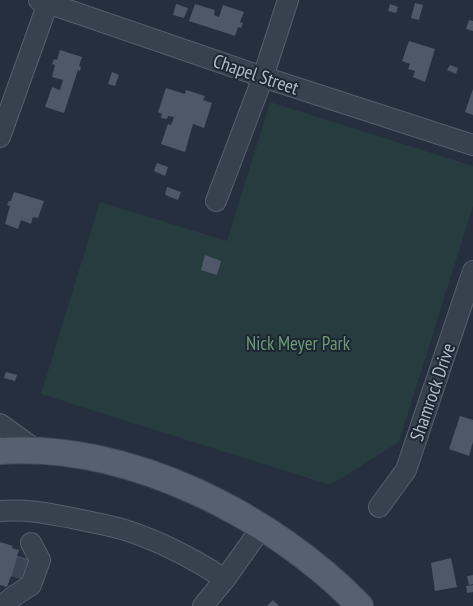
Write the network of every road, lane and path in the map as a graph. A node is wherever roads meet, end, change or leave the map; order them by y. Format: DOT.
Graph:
graph roads {
  1 [pos="288,0"];
  2 [pos="45,1"];
  3 [pos="263,77"];
  4 [pos="0,137"];
  5 [pos="473,145"];
  6 [pos="216,201"];
  7 [pos="473,271"];
  8 [pos="0,424"];
  9 [pos="36,450"];
  10 [pos="0,451"];
  11 [pos="379,507"];
  12 [pos="0,511"];
  13 [pos="39,511"];
  14 [pos="262,527"];
  15 [pos="225,579"];
  16 [pos="12,593"];
  17 [pos="203,606"];
  18 [pos="360,606"];
  1 -- 3 [label="street"];
  2 -- 3 [label="street, Chapel Street"];
  2 -- 4 [label="street"];
  3 -- 5 [label="street, Chapel Street"];
  3 -- 6 [label="street"];
  7 -- 11 [label="street, Shamrock Drive"];
  8 -- 9 [label="street"];
  9 -- 10 [label="main road"];
  9 -- 14 [label="main road"];
  12 -- 13 [label="street"];
  13 -- 15 [label="street"];
  13 -- 16 [label="street"];
  14 -- 15 [label="street"];
  14 -- 18 [label="main road"];
  15 -- 17 [label="street"];
}
